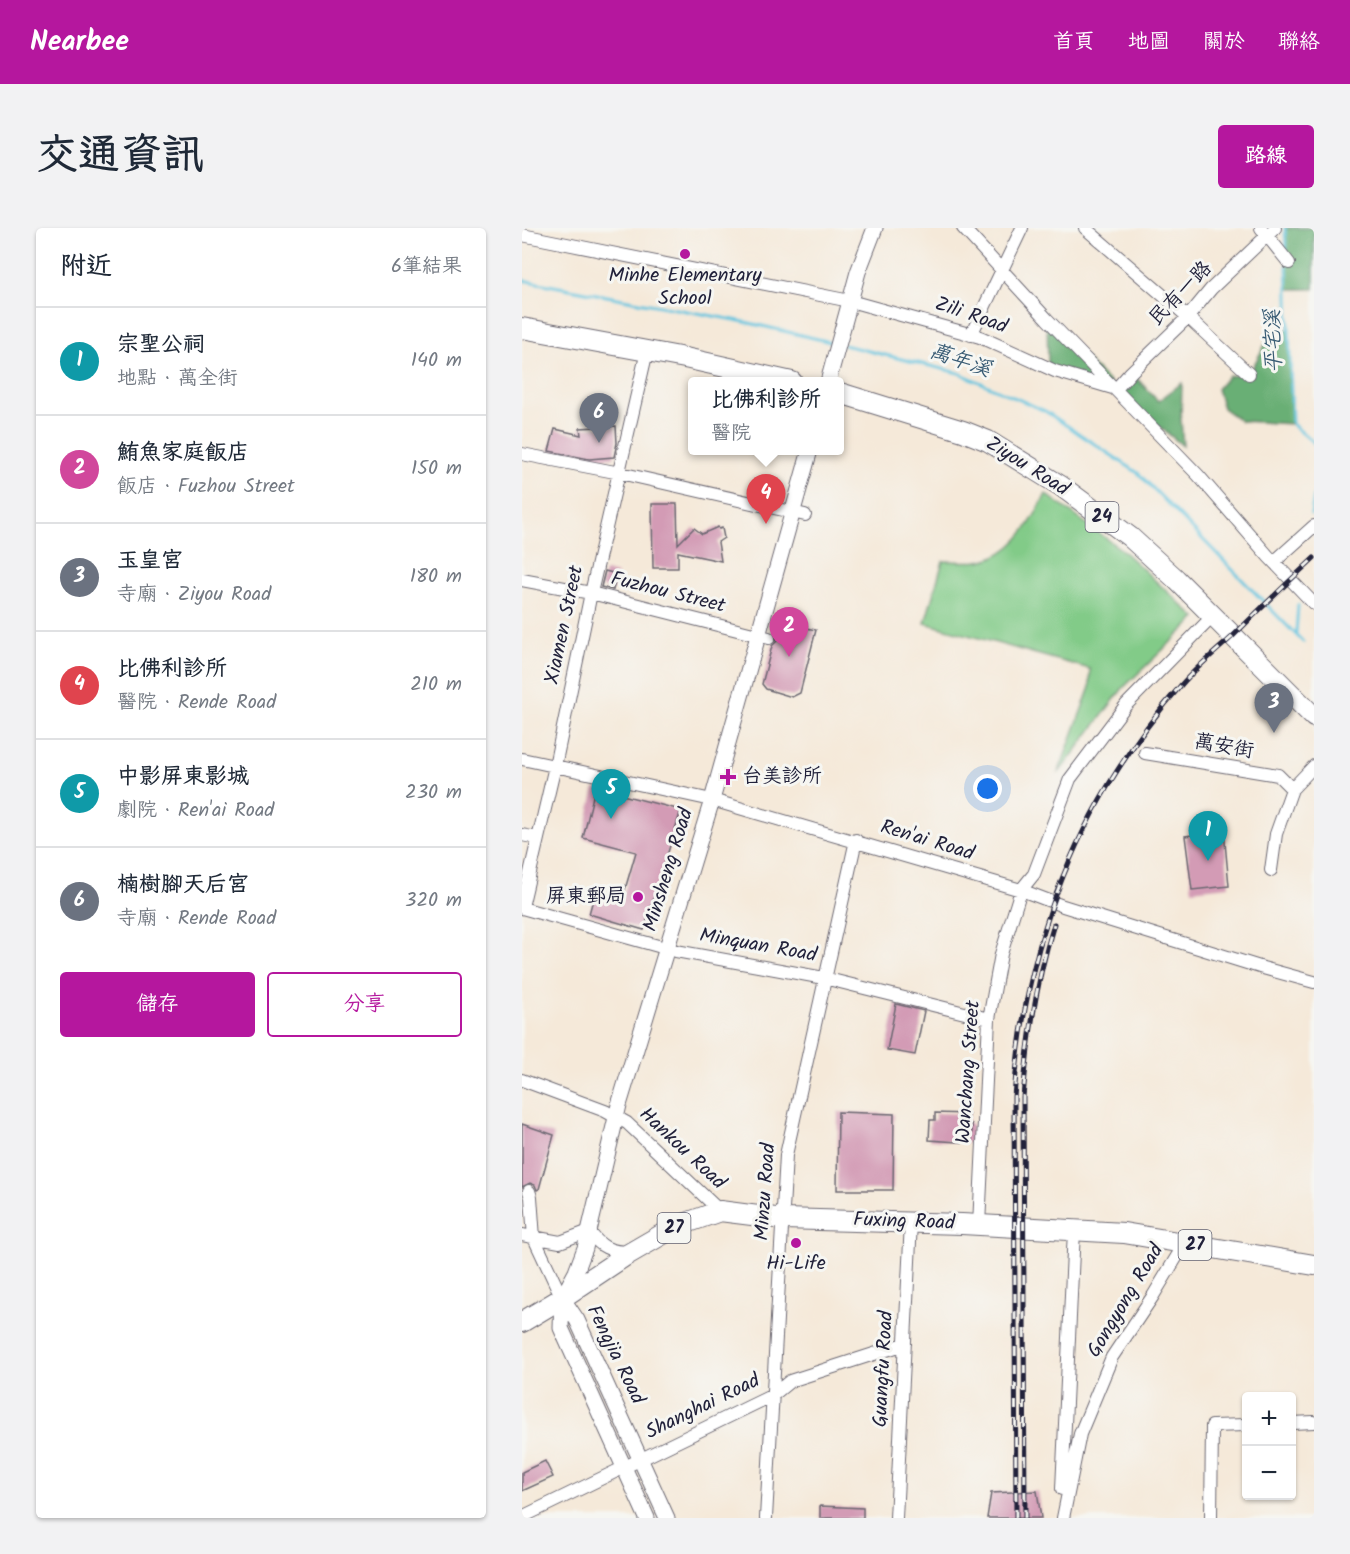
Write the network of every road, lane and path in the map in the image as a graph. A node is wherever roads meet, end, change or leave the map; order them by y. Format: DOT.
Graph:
graph roads {
  1 [pos="875,228"];
  2 [pos="963,228"];
  3 [pos="1022,228"];
  4 [pos="1085,228"];
  5 [pos="1268,230"];
  6 [pos="522,236"];
  7 [pos="1289,263"];
  8 [pos="1002,271"];
  9 [pos="850,301"];
  10 [pos="1188,317"];
  11 [pos="522,328"];
  12 [pos="971,335"];
  13 [pos="646,351"];
  14 [pos="1249,374"];
  15 [pos="773,377"];
  16 [pos="829,377"];
  17 [pos="1116,389"];
  18 [pos="844,394"];
  19 [pos="522,454"];
  20 [pos="809,455"];
  21 [pos="620,473"];
  22 [pos="799,514"];
  23 [pos="1314,526"];
  24 [pos="1274,562"];
  25 [pos="522,580"];
  26 [pos="591,593"];
  27 [pos="1314,604"];
  28 [pos="1214,615"];
  29 [pos="763,637"];
  30 [pos="1314,717"];
  31 [pos="1144,753"];
  32 [pos="522,759"];
  33 [pos="555,766"];
  34 [pos="1314,766"];
  35 [pos="1292,789"];
  36 [pos="712,800"];
  37 [pos="522,835"];
  38 [pos="537,838"];
  39 [pos="856,840"];
  40 [pos="1271,870"];
  41 [pos="1022,890"];
  42 [pos="522,908"];
  43 [pos="668,948"];
  44 [pos="824,978"];
  45 [pos="1314,982"];
  46 [pos="989,1019"];
  47 [pos="522,1080"];
  48 [pos="617,1117"];
  49 [pos="529,1191"];
  50 [pos="720,1211"];
  51 [pos="783,1219"];
  52 [pos="911,1222"];
  53 [pos="979,1225"];
  54 [pos="1074,1230"];
  55 [pos="589,1231"];
  56 [pos="528,1237"];
  57 [pos="1185,1243"];
  58 [pos="631,1252"];
  59 [pos="1314,1265"];
  60 [pos="562,1298"];
  61 [pos="522,1322"];
  62 [pos="904,1344"];
  63 [pos="773,1395"];
  64 [pos="1314,1422"];
  65 [pos="1296,1423"];
  66 [pos="1242,1425"];
  67 [pos="640,1459"];
  68 [pos="624,1467"];
  69 [pos="523,1516"];
  70 [pos="647,1518"];
  71 [pos="667,1518"];
  72 [pos="766,1518"];
  73 [pos="896,1518"];
  74 [pos="1061,1518"];
  75 [pos="1211,1518"];
  1 -- 9 [label="street"];
  2 -- 8 [label="street"];
  3 -- 8 [label="street"];
  4 -- 10 [label="street"];
  5 -- 7 [label="street"];
  5 -- 10 [label="street, 民有一路"];
  6 -- 9 [label="street, Zili Road"];
  8 -- 12 [label="street"];
  8 -- 17 [label="street"];
  9 -- 12 [label="street, Zili Road"];
  9 -- 16 [label="street"];
  10 -- 14 [label="street"];
  10 -- 17 [label="street, 民有一路"];
  11 -- 13 [label="main road"];
  12 -- 17 [label="street, Zili Road"];
  13 -- 15 [label="main road"];
  13 -- 21 [label="street, Xiamen Street"];
  17 -- 24 [label="street, Zili Road"];
  18 -- 28 [label="main road, Ziyou Road / 24"];
  19 -- 21 [label="street"];
  20 -- 22 [label="street, Minsheng Road"];
  21 -- 22 [label="street"];
  21 -- 26 [label="street, Xiamen Street"];
  22 -- 29 [label="street, Minsheng Road"];
  23 -- 24 [label="street"];
  24 -- 27 [label="street, Zili Road"];
  25 -- 26 [label="street, Fuzhou Street"];
  26 -- 29 [label="street, Fuzhou Street"];
  26 -- 33 [label="street, Xiamen Street"];
  28 -- 30 [label="main road, Ziyou Road / 24"];
  28 -- 41 [label="street, Wanchang Street"];
  29 -- 36 [label="street, Minsheng Road"];
  31 -- 35 [label="street, 萬安街"];
  32 -- 33 [label="street, Ren'ai Road"];
  33 -- 36 [label="street, Ren'ai Road"];
  33 -- 38 [label="street, Xiamen Street"];
  34 -- 35 [label="street"];
  35 -- 40 [label="street"];
  36 -- 39 [label="street, Ren'ai Road"];
  36 -- 43 [label="street, Minsheng Road"];
  37 -- 38 [label="street"];
  38 -- 42 [label="street, Xiamen Street"];
  39 -- 41 [label="street, Ren'ai Road"];
  39 -- 44 [label="street, Minzu Road"];
  41 -- 45 [label="street, Ren'ai Road"];
  41 -- 46 [label="street, Wanchang Street"];
  42 -- 43 [label="street, Minquan Road"];
  43 -- 44 [label="street, Minquan Road"];
  43 -- 48 [label="street, Minsheng Road"];
  44 -- 46 [label="street, Minquan Road"];
  44 -- 51 [label="street, Minzu Road"];
  46 -- 53 [label="street, Wanchang Street"];
  47 -- 48 [label="street, Hankou Road"];
  48 -- 50 [label="street, Hankou Road"];
  48 -- 55 [label="street, Minsheng Road"];
  49 -- 56 [label="street"];
  50 -- 51 [label="main road, Fuxing Road / 27"];
  50 -- 58 [label="main road, Fuxing Road / 27"];
  51 -- 52 [label="main road, Fuxing Road / 27"];
  51 -- 63 [label="street, Minzu Road"];
  52 -- 53 [label="main road, Fuxing Road / 27"];
  52 -- 62 [label="street, Guangfu Road"];
  53 -- 54 [label="main road, Fuxing Road / 27"];
  54 -- 57 [label="main road, Fuxing Road / 27"];
  54 -- 74 [label="street, Gongyong Road"];
  55 -- 56 [label="street"];
  55 -- 58 [label="street"];
  55 -- 60 [label="street, Minsheng Road"];
  56 -- 60 [label="street"];
  57 -- 59 [label="main road, Fuxing Road / 27"];
  57 -- 74 [label="street, Gongyong Road"];
  58 -- 60 [label="main road, Fuxing Road / 27"];
  60 -- 61 [label="main road, Fuxing Road / 27"];
  60 -- 67 [label="street, Fengjia Road"];
  60 -- 68 [label="street, Fengjia Road"];
  62 -- 63 [label="street, Shanghai Road"];
  62 -- 73 [label="street, Guangfu Road"];
  63 -- 67 [label="street, Shanghai Road"];
  63 -- 72 [label="street, Minzu Road"];
  64 -- 65 [label="street"];
  66 -- 75 [label="street"];
  67 -- 68 [label="street, Shanghai Road"];
  67 -- 71 [label="street, Fengjia Road"];
  68 -- 69 [label="street, Shanghai Road"];
  68 -- 70 [label="street, Fengjia Road"];
}
